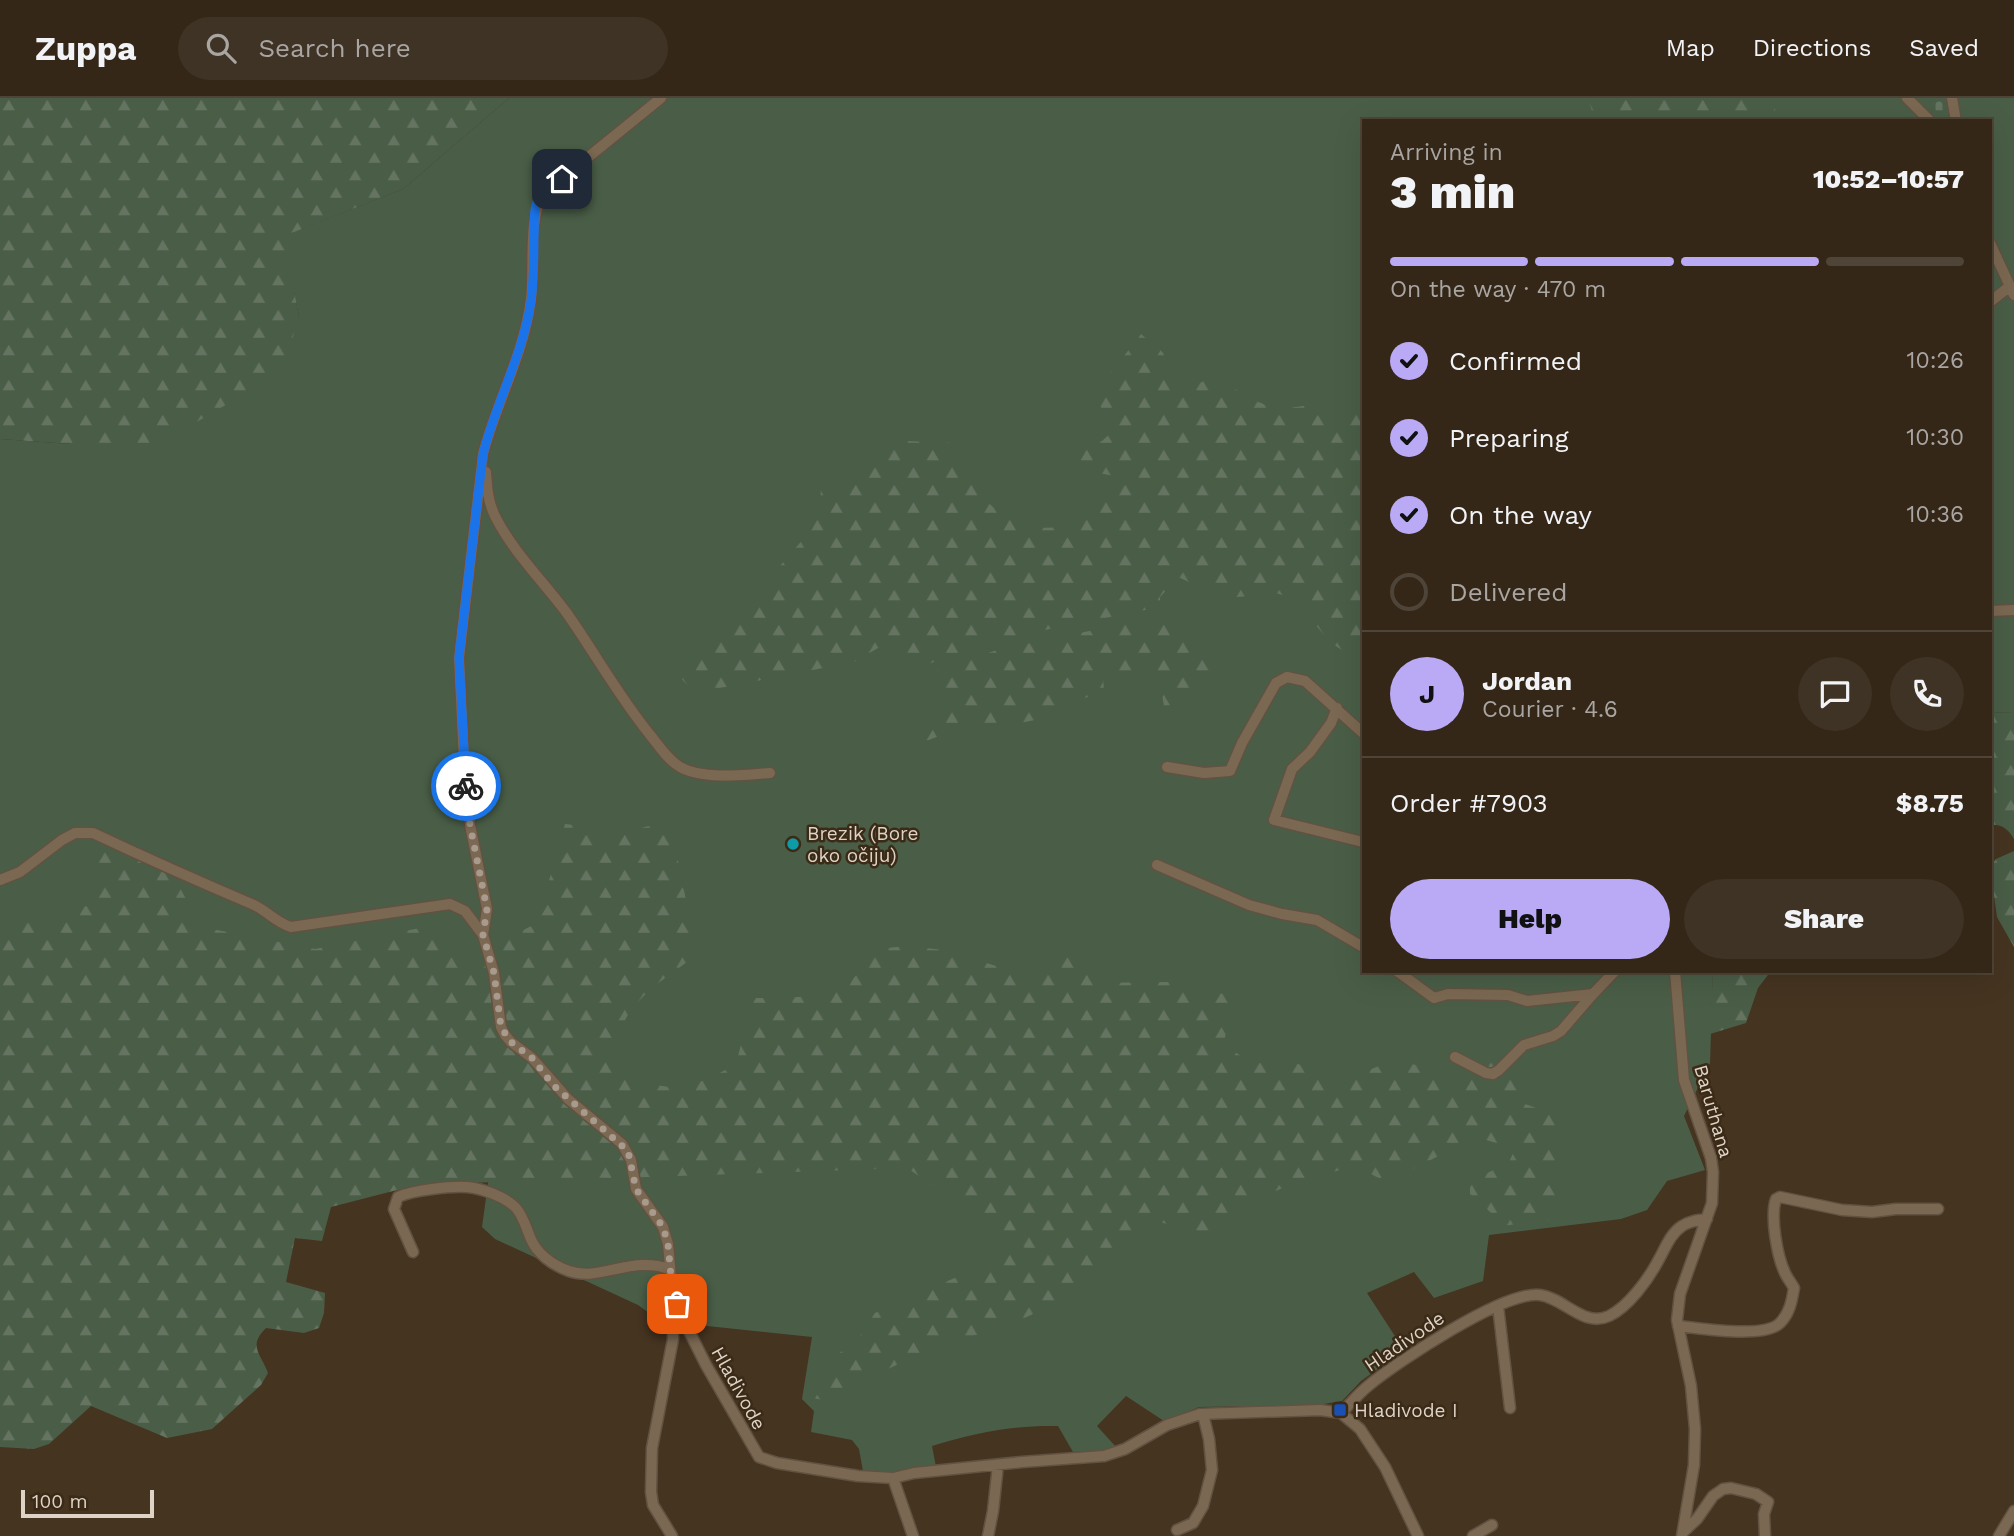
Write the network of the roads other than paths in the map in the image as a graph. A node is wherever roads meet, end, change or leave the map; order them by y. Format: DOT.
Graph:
graph roads {
  1 [pos="661,98"];
  2 [pos="1907,98"];
  3 [pos="1952,98"];
  4 [pos="1928,119"];
  5 [pos="1955,119"];
  6 [pos="1992,247"];
  7 [pos="2012,290"];
  8 [pos="1992,301"];
  9 [pos="483,454"];
  10 [pos="2014,610"];
  11 [pos="1992,611"];
  12 [pos="1337,708"];
  13 [pos="1362,732"];
  14 [pos="1167,767"];
  15 [pos="770,773"];
  16 [pos="1362,842"];
  17 [pos="1157,865"];
  18 [pos="0,880"];
  19 [pos="483,935"];
  20 [pos="1362,946"];
  21 [pos="1400,973"];
  22 [pos="1613,973"];
  23 [pos="1675,973"];
  24 [pos="1593,994"];
  25 [pos="1455,1057"];
  26 [pos="1937,1209"];
  27 [pos="1707,1219"];
  28 [pos="413,1252"];
  29 [pos="669,1269"];
  30 [pos="673,1299"];
  31 [pos="1496,1307"];
  32 [pos="1678,1325"];
  33 [pos="1510,1408"];
  34 [pos="1341,1413"];
  35 [pos="1203,1414"];
  36 [pos="998,1465"];
  37 [pos="892,1478"];
  38 [pos="2014,1511"];
  39 [pos="1492,1525"];
  40 [pos="1177,1530"];
  41 [pos="1682,1534"];
  42 [pos="671,1536"];
  43 [pos="913,1536"];
  44 [pos="988,1536"];
  45 [pos="1418,1536"];
  46 [pos="1473,1536"];
  47 [pos="1765,1536"];
  48 [pos="1999,1536"];
  1 -- 9 [label="street"];
  2 -- 4 [label="street"];
  3 -- 5 [label="street"];
  6 -- 7 [label="street"];
  7 -- 8 [label="street"];
  9 -- 15 [label="street"];
  9 -- 19 [label="street"];
  10 -- 11 [label="street"];
  12 -- 13 [label="street"];
  12 -- 14 [label="street"];
  12 -- 16 [label="street"];
  17 -- 20 [label="street"];
  18 -- 19 [label="street"];
  19 -- 29 [label="street, Hladivode"];
  21 -- 24 [label="street"];
  22 -- 24 [label="street"];
  23 -- 27 [label="street, Baruthana"];
  24 -- 25 [label="street"];
  26 -- 32 [label="street"];
  27 -- 31 [label="street"];
  27 -- 32 [label="street, Baruthana"];
  28 -- 29 [label="street"];
  29 -- 30 [label="street, Hladivode"];
  30 -- 37 [label="street, Hladivode"];
  30 -- 42 [label="street"];
  31 -- 33 [label="street"];
  31 -- 34 [label="street, Hladivode"];
  32 -- 41 [label="street, Baruthana"];
  34 -- 35 [label="street, Hladivode"];
  34 -- 45 [label="street"];
  35 -- 36 [label="street, Hladivode"];
  35 -- 40 [label="street"];
  36 -- 37 [label="street, Hladivode"];
  36 -- 44 [label="street"];
  37 -- 43 [label="street"];
  38 -- 48 [label="street"];
  39 -- 46 [label="street"];
  41 -- 47 [label="street"];
}
